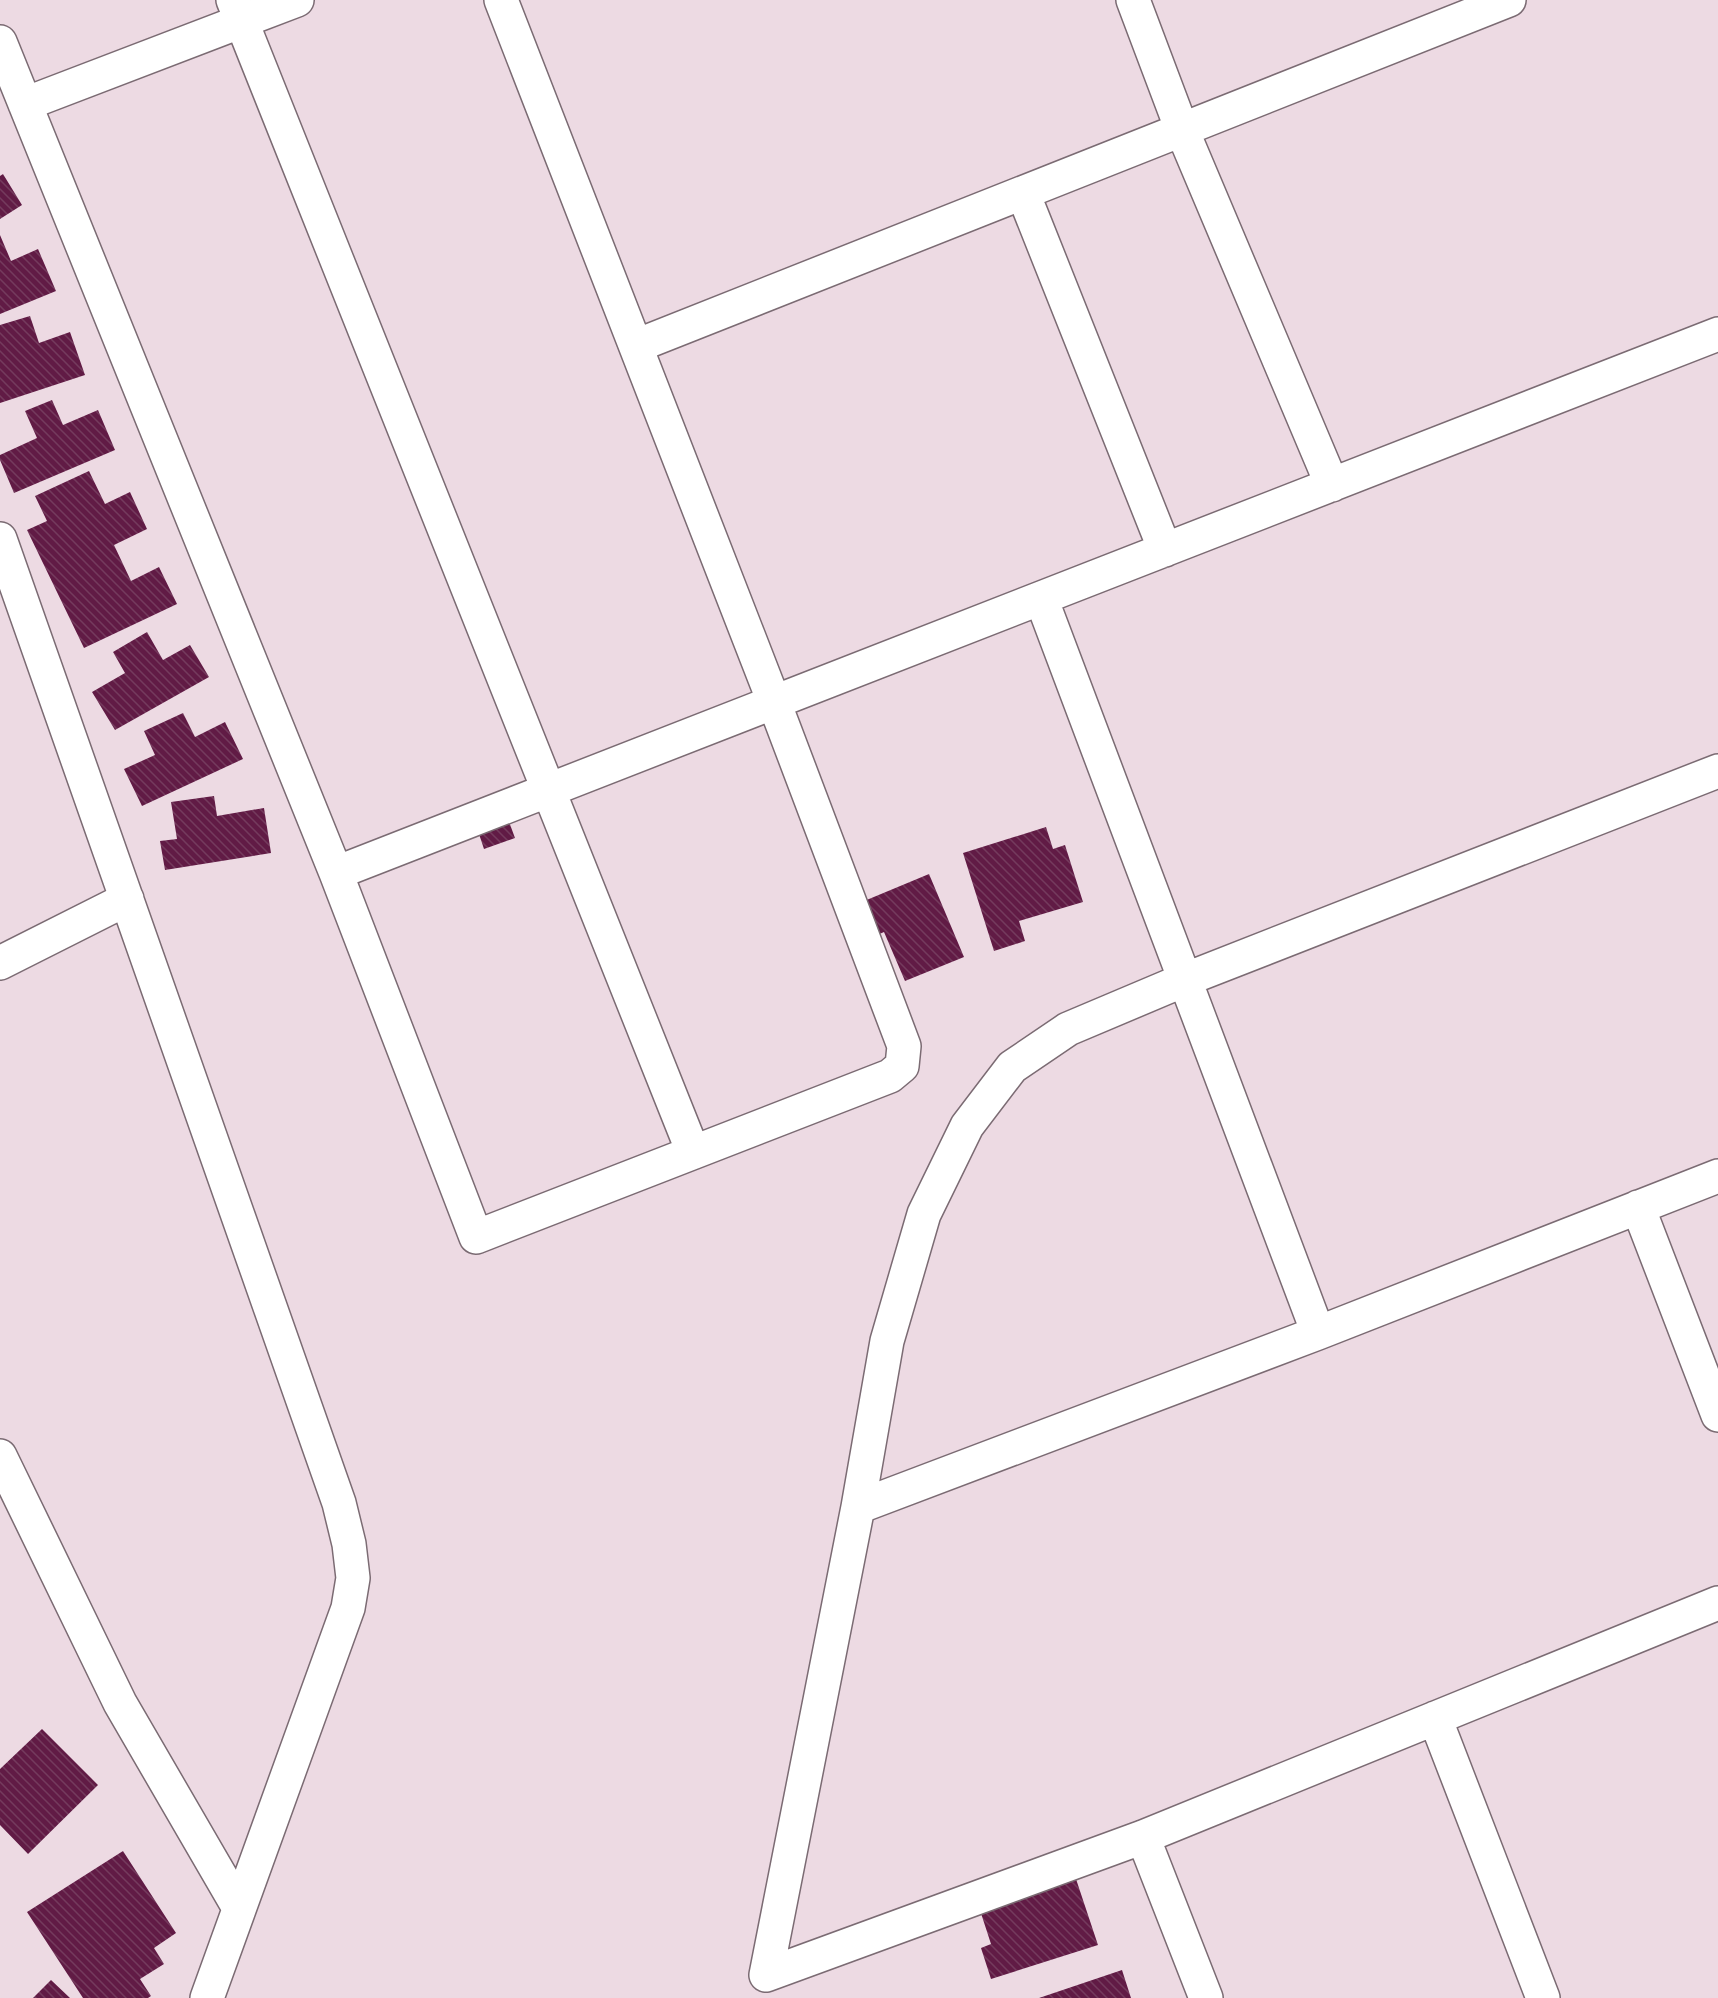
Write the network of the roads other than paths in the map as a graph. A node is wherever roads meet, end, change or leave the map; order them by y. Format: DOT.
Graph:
graph roads {
  1 [pos="297,0"];
  2 [pos="501,0"];
  3 [pos="1133,0"];
  4 [pos="1509,0"];
  5 [pos="237,11"];
  6 [pos="0,42"];
  7 [pos="25,104"];
  8 [pos="1182,130"];
  9 [pos="1023,193"];
  10 [pos="1718,334"];
  11 [pos="636,346"];
  12 [pos="1332,485"];
  13 [pos="0,539"];
  14 [pos="1165,550"];
  15 [pos="1041,598"];
  16 [pos="774,702"];
  17 [pos="1718,771"];
  18 [pos="548,791"];
  19 [pos="336,873"];
  20 [pos="127,899"];
  21 [pos="0,963"];
  22 [pos="1184,980"];
  23 [pos="693,1152"];
  24 [pos="1718,1176"];
  25 [pos="1638,1207"];
  26 [pos="1318,1333"];
  27 [pos="1718,1415"];
  28 [pos="0,1456"];
  29 [pos="858,1507"];
  30 [pos="1718,1603"];
  31 [pos="1435,1718"];
  32 [pos="1143,1837"];
  33 [pos="239,1908"];
  34 [pos="207,1998"];
  35 [pos="1206,1998"];
  36 [pos="1544,1998"];
  1 -- 5 [label="street"];
  2 -- 11 [label="street"];
  3 -- 8 [label="street"];
  4 -- 8 [label="street"];
  5 -- 7 [label="street"];
  5 -- 18 [label="street"];
  6 -- 7 [label="street"];
  7 -- 19 [label="street"];
  8 -- 9 [label="street"];
  8 -- 12 [label="street"];
  9 -- 11 [label="street"];
  9 -- 14 [label="street"];
  10 -- 12 [label="street"];
  11 -- 16 [label="street"];
  12 -- 14 [label="street"];
  13 -- 20 [label="street"];
  14 -- 15 [label="street"];
  15 -- 16 [label="street"];
  15 -- 22 [label="street"];
  16 -- 18 [label="street"];
  16 -- 23 [label="street"];
  17 -- 22 [label="street"];
  18 -- 19 [label="street"];
  18 -- 23 [label="street"];
  19 -- 23 [label="street"];
  20 -- 21 [label="street"];
  20 -- 33 [label="street"];
  22 -- 26 [label="street"];
  22 -- 29 [label="street"];
  24 -- 25 [label="street"];
  25 -- 26 [label="street"];
  25 -- 27 [label="street"];
  26 -- 29 [label="street"];
  28 -- 33 [label="street"];
  29 -- 32 [label="street"];
  30 -- 31 [label="street"];
  31 -- 32 [label="street"];
  31 -- 36 [label="street"];
  32 -- 35 [label="street"];
  33 -- 34 [label="street"];
}
